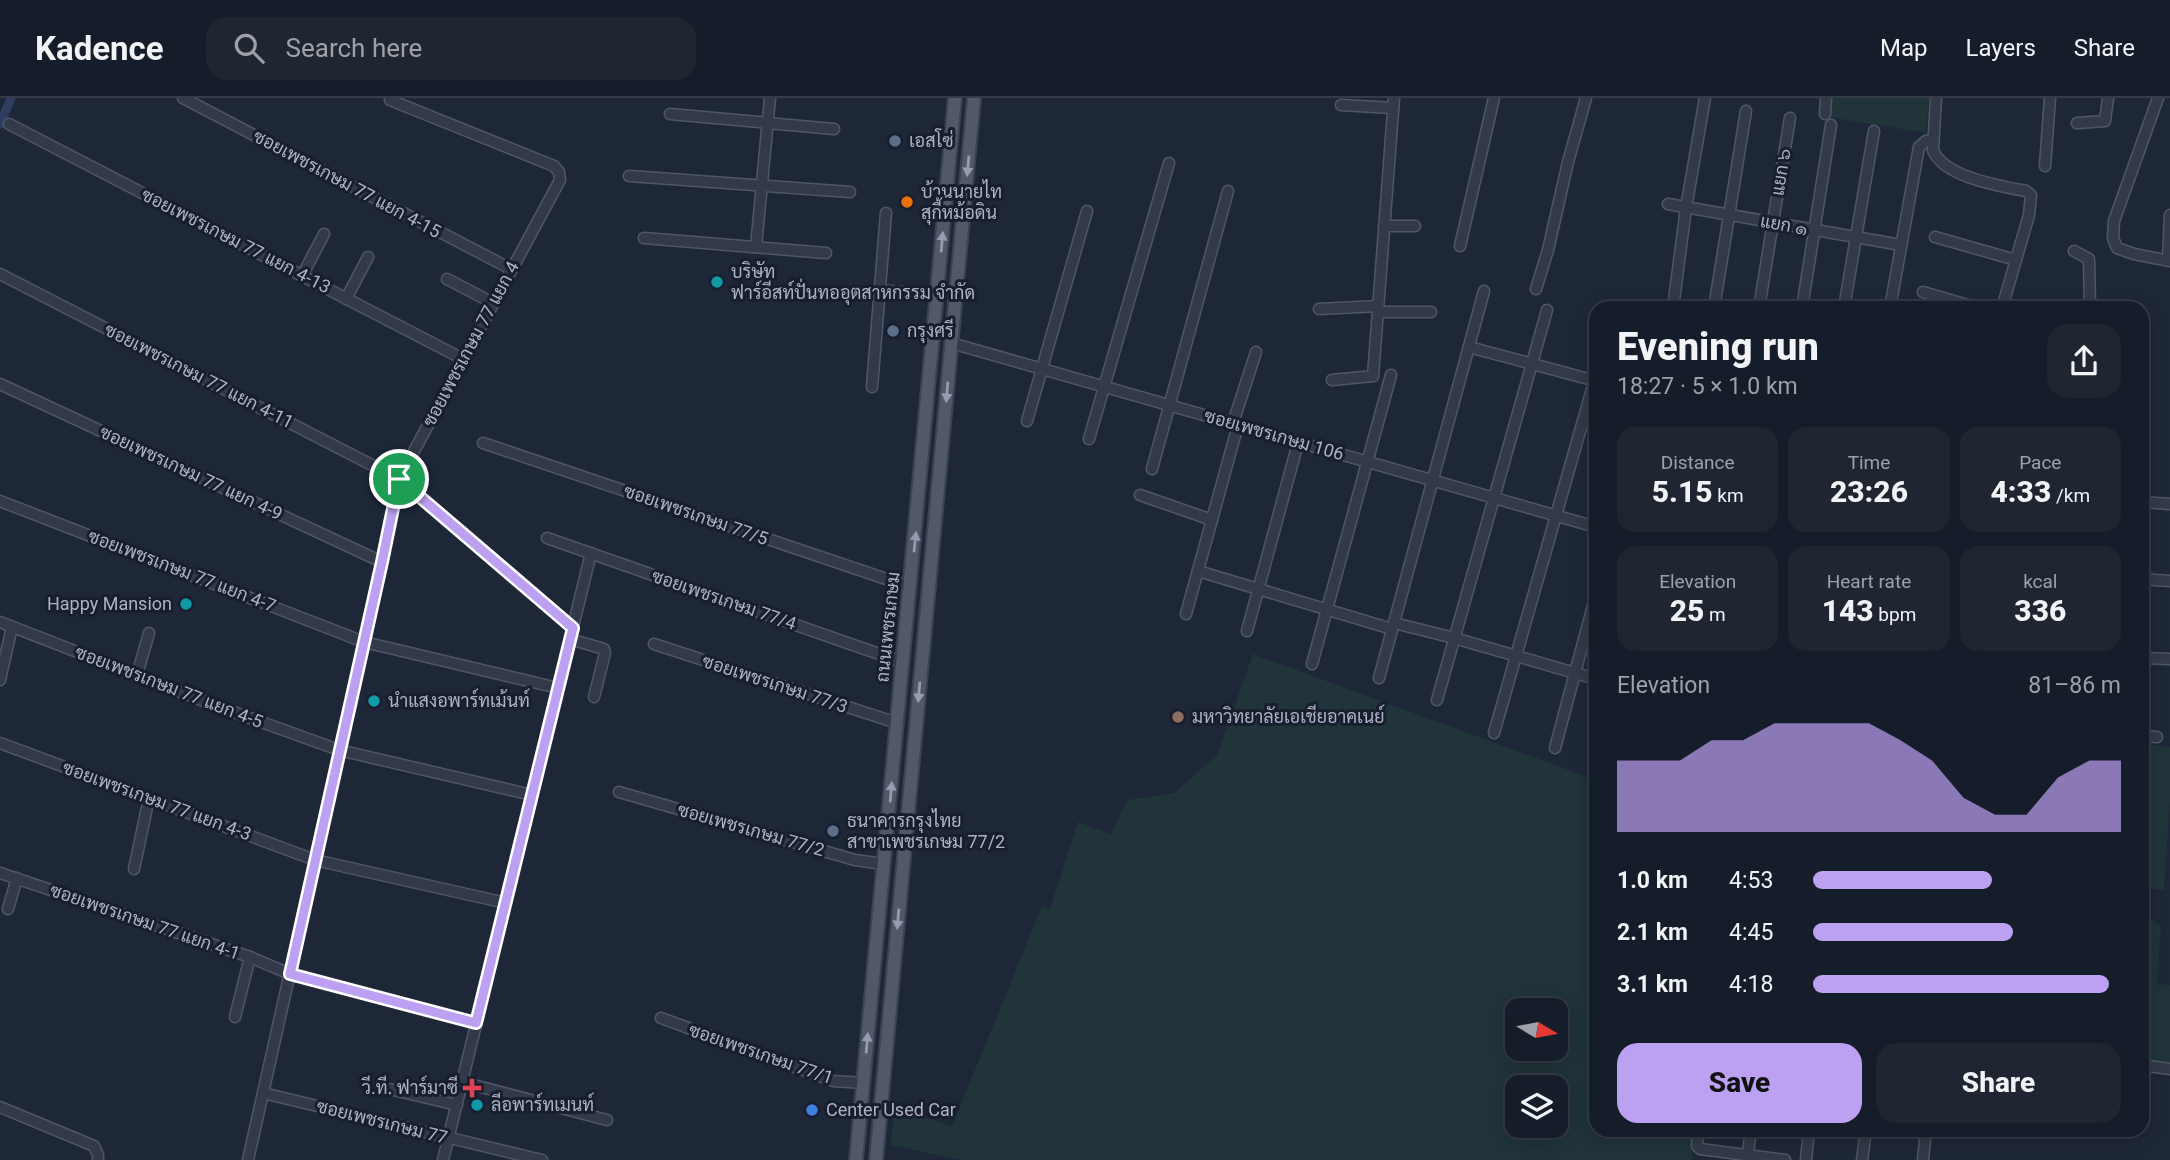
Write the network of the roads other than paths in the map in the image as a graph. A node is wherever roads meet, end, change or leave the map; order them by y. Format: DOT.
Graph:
graph roads {
  1 [pos="183,98"];
  2 [pos="770,98"];
  3 [pos="955,98"];
  4 [pos="974,98"];
  5 [pos="1494,98"];
  6 [pos="1586,98"];
  7 [pos="1705,98"];
  8 [pos="1826,98"];
  9 [pos="1936,98"];
  10 [pos="2050,98"];
  11 [pos="2108,98"];
  12 [pos="2158,98"];
  13 [pos="390,100"];
  14 [pos="1394,103"];
  15 [pos="1341,105"];
  16 [pos="1746,111"];
  17 [pos="670,114"];
  18 [pos="1825,114"];
  19 [pos="1790,118"];
  20 [pos="2077,123"];
  21 [pos="9,124"];
  22 [pos="768,124"];
  23 [pos="1832,125"];
  24 [pos="834,129"];
  25 [pos="1874,131"];
  26 [pos="1933,139"];
  27 [pos="1169,163"];
  28 [pos="2045,166"];
  29 [pos="629,176"];
  30 [pos="762,185"];
  31 [pos="1228,191"];
  32 [pos="850,192"];
  33 [pos="1668,204"];
  34 [pos="1686,208"];
  35 [pos="1087,211"];
  36 [pos="886,213"];
  37 [pos="1729,215"];
  38 [pos="2170,215"];
  39 [pos="1773,223"];
  40 [pos="1384,226"];
  41 [pos="1415,226"];
  42 [pos="1814,230"];
  43 [pos="324,234"];
  44 [pos="644,237"];
  45 [pos="1857,237"];
  46 [pos="1935,237"];
  47 [pos="1901,245"];
  48 [pos="1460,246"];
  49 [pos="756,247"];
  50 [pos="2074,251"];
  51 [pos="826,253"];
  52 [pos="368,257"];
  53 [pos="2016,260"];
  54 [pos="2169,261"];
  55 [pos="511,269"];
  56 [pos="0,274"];
  57 [pos="302,276"];
  58 [pos="447,279"];
  59 [pos="1536,289"];
  60 [pos="880,290"];
  61 [pos="1484,291"];
  62 [pos="1923,292"];
  63 [pos="937,295"];
  64 [pos="346,299"];
  65 [pos="1674,301"];
  66 [pos="1715,301"];
  67 [pos="1760,301"];
  68 [pos="1802,301"];
  69 [pos="1845,301"];
  70 [pos="1891,301"];
  71 [pos="1954,301"];
  72 [pos="2004,301"];
  73 [pos="2090,301"];
  74 [pos="493,303"];
  75 [pos="1319,309"];
  76 [pos="1378,309"];
  77 [pos="1547,310"];
  78 [pos="1431,312"];
  79 [pos="951,343"];
  80 [pos="1469,347"];
  81 [pos="1256,352"];
  82 [pos="463,359"];
  83 [pos="1532,363"];
  84 [pos="1042,369"];
  85 [pos="1391,375"];
  86 [pos="1589,377"];
  87 [pos="1332,380"];
  88 [pos="0,384"];
  89 [pos="1104,386"];
  90 [pos="872,387"];
  91 [pos="1589,401"];
  92 [pos="1170,405"];
  93 [pos="1027,421"];
  94 [pos="1236,424"];
  95 [pos="1089,439"];
  96 [pos="483,443"];
  97 [pos="1298,443"];
  98 [pos="1366,461"];
  99 [pos="1152,469"];
  100 [pos="399,479"];
  101 [pos="1433,480"];
  102 [pos="1140,495"];
  103 [pos="1494,498"];
  104 [pos="0,501"];
  105 [pos="2149,502"];
  106 [pos="2170,504"];
  107 [pos="1557,516"];
  108 [pos="1212,520"];
  109 [pos="1589,525"];
  110 [pos="547,538"];
  111 [pos="591,553"];
  112 [pos="382,562"];
  113 [pos="1198,571"];
  114 [pos="2149,580"];
  115 [pos="2170,581"];
  116 [pos="910,587"];
  117 [pos="1258,588"];
  118 [pos="1326,609"];
  119 [pos="1186,614"];
  120 [pos="1589,620"];
  121 [pos="0,622"];
  122 [pos="1393,626"];
  123 [pos="12,627"];
  124 [pos="1247,631"];
  125 [pos="149,633"];
  126 [pos="571,633"];
  127 [pos="1454,638"];
  128 [pos="365,642"];
  129 [pos="654,644"];
  130 [pos="1516,656"];
  131 [pos="2149,658"];
  132 [pos="2170,659"];
  133 [pos="902,662"];
  134 [pos="1312,664"];
  135 [pos="922,666"];
  136 [pos="1575,673"];
  137 [pos="137,675"];
  138 [pos="1589,677"];
  139 [pos="1379,678"];
  140 [pos="0,680"];
  141 [pos="558,688"];
  142 [pos="594,697"];
  143 [pos="1437,700"];
  144 [pos="897,723"];
  145 [pos="1494,733"];
  146 [pos="2149,736"];
  147 [pos="2157,737"];
  148 [pos="0,743"];
  149 [pos="1555,748"];
  150 [pos="339,750"];
  151 [pos="619,792"];
  152 [pos="532,795"];
  153 [pos="149,798"];
  154 [pos="315,860"];
  155 [pos="884,864"];
  156 [pos="134,869"];
  157 [pos="0,873"];
  158 [pos="17,878"];
  159 [pos="506,903"];
  160 [pos="8,909"];
  161 [pos="250,957"];
  162 [pos="290,974"];
  163 [pos="235,1017"];
  164 [pos="661,1018"];
  165 [pos="476,1023"];
  166 [pos="2149,1066"];
  167 [pos="2170,1069"];
  168 [pos="462,1082"];
  169 [pos="863,1083"];
  170 [pos="389,1089"];
  171 [pos="263,1093"];
  172 [pos="457,1105"];
  173 [pos="0,1107"];
  174 [pos="607,1120"];
  175 [pos="859,1134"];
  176 [pos="878,1137"];
  177 [pos="1698,1137"];
  178 [pos="1750,1137"];
  179 [pos="1808,1137"];
  180 [pos="1865,1137"];
  181 [pos="1925,1137"];
  182 [pos="448,1138"];
  183 [pos="1748,1157"];
  184 [pos="97,1160"];
  185 [pos="248,1160"];
  186 [pos="443,1160"];
  187 [pos="542,1160"];
  188 [pos="856,1160"];
  189 [pos="876,1160"];
  190 [pos="1785,1160"];
  191 [pos="1806,1160"];
  192 [pos="1862,1160"];
  193 [pos="1923,1160"];
  1 -- 55 [label="street, ซอยเพชรเกษม 77 แยก 4-15"];
  2 -- 22 [label="street"];
  63 -- 3 [label="main road, ถนนเพชรเกษม, one-way"];
  4 -- 79 [label="main road, ถนนเพชรเกษม, one-way"];
  5 -- 48 [label="street"];
  6 -- 59 [label="street"];
  7 -- 34 [label="street"];
  8 -- 18 [label="street"];
  9 -- 26 [label="street"];
  10 -- 28 [label="street"];
  11 -- 20 [label="street"];
  12 -- 54 [label="street"];
  13 -- 55 [label="street, ซอยเพชรเกษม 77 แยก 4"];
  14 -- 15 [label="street"];
  14 -- 40 [label="street"];
  16 -- 37 [label="street"];
  17 -- 22 [label="street"];
  19 -- 39 [label="street, แยก ๖"];
  21 -- 57 [label="street, ซอยเพชรเกษม 77 แยก 4-13"];
  22 -- 24 [label="street"];
  22 -- 30 [label="street"];
  23 -- 42 [label="street"];
  25 -- 45 [label="street"];
  26 -- 47 [label="street"];
  26 -- 53 [label="street"];
  27 -- 89 [label="street"];
  29 -- 30 [label="street"];
  30 -- 32 [label="street"];
  30 -- 49 [label="street"];
  31 -- 92 [label="street"];
  33 -- 34 [label="street, แยก ๑"];
  34 -- 37 [label="street, แยก ๑"];
  34 -- 65 [label="street"];
  35 -- 84 [label="street"];
  36 -- 60 [label="street"];
  37 -- 39 [label="street, แยก ๑"];
  37 -- 66 [label="street"];
  38 -- 54 [label="street"];
  39 -- 42 [label="street, แยก ๑"];
  39 -- 67 [label="street, แยก ๖"];
  40 -- 41 [label="street"];
  40 -- 76 [label="street"];
  42 -- 45 [label="street, แยก ๑"];
  42 -- 68 [label="street"];
  43 -- 57 [label="street"];
  44 -- 49 [label="street"];
  45 -- 47 [label="street, แยก ๑"];
  45 -- 69 [label="street"];
  46 -- 53 [label="street"];
  47 -- 70 [label="street"];
  49 -- 51 [label="street"];
  50 -- 73 [label="street"];
  52 -- 64 [label="street"];
  53 -- 72 [label="street"];
  55 -- 74 [label="street, ซอยเพชรเกษม 77 แยก 4"];
  56 -- 100 [label="street, ซอยเพชรเกษม 77 แยก 4-11"];
  57 -- 64 [label="street, ซอยเพชรเกษม 77 แยก 4-13"];
  58 -- 74 [label="street"];
  60 -- 63 [label="street"];
  60 -- 90 [label="street"];
  61 -- 80 [label="street"];
  62 -- 71 [label="street"];
  116 -- 63 [label="main road, ถนนเพชรเกษม, one-way"];
  64 -- 82 [label="street, ซอยเพชรเกษม 77 แยก 4-13"];
  74 -- 82 [label="street, ซอยเพชรเกษม 77 แยก 4"];
  75 -- 76 [label="street"];
  76 -- 78 [label="street"];
  76 -- 87 [label="street"];
  77 -- 83 [label="street"];
  79 -- 84 [label="street, ซอยเพชรเกษม 106"];
  79 -- 135 [label="main road, ถนนเพชรเกษม, one-way"];
  80 -- 83 [label="street"];
  80 -- 101 [label="street"];
  81 -- 94 [label="street"];
  82 -- 100 [label="street, ซอยเพชรเกษม 77 แยก 4"];
  83 -- 86 [label="street"];
  83 -- 103 [label="street"];
  84 -- 89 [label="street, ซอยเพชรเกษม 106"];
  84 -- 93 [label="street"];
  85 -- 98 [label="street"];
  88 -- 112 [label="street, ซอยเพชรเกษม 77 แยก 4-9"];
  89 -- 92 [label="street, ซอยเพชรเกษม 106"];
  89 -- 95 [label="street"];
  91 -- 107 [label="street"];
  92 -- 94 [label="street, ซอยเพชรเกษม 106"];
  92 -- 99 [label="street"];
  94 -- 97 [label="street, ซอยเพชรเกษม 106"];
  94 -- 108 [label="street"];
  96 -- 116 [label="street, ซอยเพชรเกษม 77/5"];
  97 -- 98 [label="street, ซอยเพชรเกษม 106"];
  97 -- 117 [label="street"];
  98 -- 101 [label="street, ซอยเพชรเกษม 106"];
  98 -- 118 [label="street"];
  100 -- 112 [label="street, ซอยเพชรเกษม 77 แยก 4"];
  100 -- 126 [label="street, ซอยเพชรเกษม 77 แยก 4-11"];
  101 -- 103 [label="street, ซอยเพชรเกษม 106"];
  101 -- 122 [label="street"];
  102 -- 108 [label="street"];
  103 -- 107 [label="street, ซอยเพชรเกษม 106"];
  103 -- 127 [label="street"];
  104 -- 128 [label="street, ซอยเพชรเกษม 77 แยก 4-7"];
  105 -- 106 [label="street"];
  107 -- 109 [label="street, ซอยเพชรเกษม 106"];
  107 -- 130 [label="street"];
  108 -- 113 [label="street"];
  110 -- 111 [label="street, ซอยเพชรเกษม 77/4"];
  111 -- 126 [label="street"];
  111 -- 133 [label="street, ซอยเพชรเกษม 77/4"];
  112 -- 128 [label="street, ซอยเพชรเกษม 77 แยก 4"];
  113 -- 117 [label="street"];
  113 -- 119 [label="street"];
  114 -- 115 [label="street"];
  116 -- 133 [label="main road, ถนนเพชรเกษม"];
  117 -- 118 [label="street"];
  117 -- 124 [label="street"];
  118 -- 122 [label="street"];
  118 -- 134 [label="street"];
  120 -- 136 [label="street"];
  121 -- 123 [label="street, ซอยเพชรเกษม 77 แยก 4-5"];
  122 -- 127 [label="street"];
  122 -- 139 [label="street"];
  123 -- 137 [label="street, ซอยเพชรเกษม 77 แยก 4-5"];
  123 -- 140 [label="street"];
  125 -- 137 [label="street"];
  126 -- 141 [label="street"];
  126 -- 142 [label="street"];
  127 -- 130 [label="street"];
  127 -- 143 [label="street"];
  128 -- 141 [label="street, ซอยเพชรเกษม 77 แยก 4-7"];
  128 -- 150 [label="street, ซอยเพชรเกษม 77 แยก 4"];
  129 -- 144 [label="street, ซอยเพชรเกษม 77/3"];
  130 -- 136 [label="street"];
  130 -- 145 [label="street"];
  131 -- 132 [label="street"];
  133 -- 135 [label="main road"];
  133 -- 144 [label="main road, ถนนเพชรเกษม"];
  135 -- 176 [label="main road, ถนนเพชรเกษม, one-way"];
  136 -- 138 [label="street"];
  136 -- 149 [label="street"];
  137 -- 150 [label="street, ซอยเพชรเกษม 77 แยก 4-5"];
  141 -- 152 [label="street"];
  155 -- 144 [label="main road, ถนนเพชรเกษม, one-way"];
  146 -- 147 [label="street"];
  148 -- 153 [label="street, ซอยเพชรเกษม 77 แยก 4-3"];
  150 -- 152 [label="street, ซอยเพชรเกษม 77 แยก 4-5"];
  150 -- 154 [label="street, ซอยเพชรเกษม 77 แยก 4"];
  151 -- 155 [label="street, ซอยเพชรเกษม 77/2"];
  152 -- 159 [label="street"];
  153 -- 154 [label="street, ซอยเพชรเกษม 77 แยก 4-3"];
  153 -- 156 [label="street"];
  154 -- 159 [label="street, ซอยเพชรเกษม 77 แยก 4-3"];
  154 -- 162 [label="street, ซอยเพชรเกษม 77 แยก 4"];
  169 -- 155 [label="main road, ถนนเพชรเกษม, one-way"];
  157 -- 158 [label="street, ซอยเพชรเกษม 77 แยก 4-1"];
  158 -- 160 [label="street"];
  158 -- 161 [label="street, ซอยเพชรเกษม 77 แยก 4-1"];
  159 -- 165 [label="street"];
  161 -- 162 [label="street, ซอยเพชรเกษม 77 แยก 4-1"];
  161 -- 163 [label="street"];
  162 -- 165 [label="street, ซอยเพชรเกษม 77 แยก 4-1"];
  162 -- 171 [label="street, ซอยเพชรเกษม 77 แยก 4"];
  164 -- 169 [label="street, ซอยเพชรเกษม 77/1"];
  165 -- 168 [label="street"];
  166 -- 167 [label="street"];
  168 -- 172 [label="street"];
  168 -- 174 [label="street"];
  169 -- 175 [label="main road, ถนนเพชรเกษม"];
  170 -- 172 [label="street"];
  171 -- 182 [label="street, ซอยเพชรเกษม 77"];
  171 -- 185 [label="street, ซอยเพชรเกษม 77 แยก 4"];
  172 -- 182 [label="street"];
  173 -- 184 [label="street"];
  175 -- 176 [label="main road"];
  175 -- 188 [label="main road, ถนนเพชรเกษม"];
  176 -- 189 [label="main road, ถนนเพชรเกษม"];
  177 -- 183 [label="street"];
  178 -- 183 [label="street"];
  179 -- 191 [label="street"];
  180 -- 192 [label="street"];
  181 -- 193 [label="street"];
  182 -- 186 [label="street"];
  182 -- 187 [label="street, ซอยเพชรเกษม 77"];
  183 -- 190 [label="street"];
}
